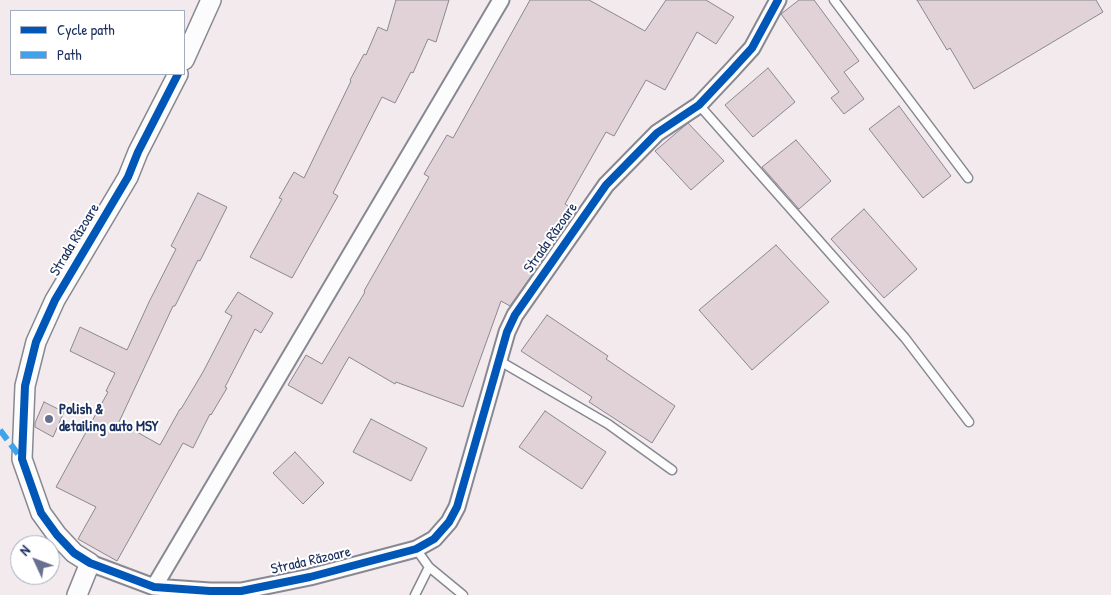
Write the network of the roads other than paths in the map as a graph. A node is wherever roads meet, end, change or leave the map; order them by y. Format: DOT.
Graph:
graph roads {
  1 [pos="211,0"];
  2 [pos="501,0"];
  3 [pos="778,0"];
  4 [pos="834,0"];
  5 [pos="185,58"];
  6 [pos="177,75"];
  7 [pos="699,105"];
  8 [pos="968,178"];
  9 [pos="498,360"];
  10 [pos="969,422"];
  11 [pos="672,470"];
  12 [pos="416,550"];
  13 [pos="90,564"];
  14 [pos="429,568"];
  15 [pos="154,587"];
  16 [pos="77,595"];
  17 [pos="415,595"];
  18 [pos="462,595"];
  1 -- 5 [label="street"];
  2 -- 15 [label="street"];
  3 -- 7 [label="street, Strada Răzoare"];
  4 -- 8 [label="lane"];
  6 -- 13 [label="street, Strada Răzoare"];
  7 -- 9 [label="street, Strada Răzoare"];
  7 -- 10 [label="lane"];
  9 -- 11 [label="lane"];
  9 -- 12 [label="street, Strada Răzoare"];
  12 -- 14 [label="lane"];
  12 -- 15 [label="street, Strada Răzoare"];
  13 -- 15 [label="street, Strada Răzoare"];
  13 -- 16 [label="street"];
  14 -- 17 [label="lane"];
  14 -- 18 [label="lane"];
}
